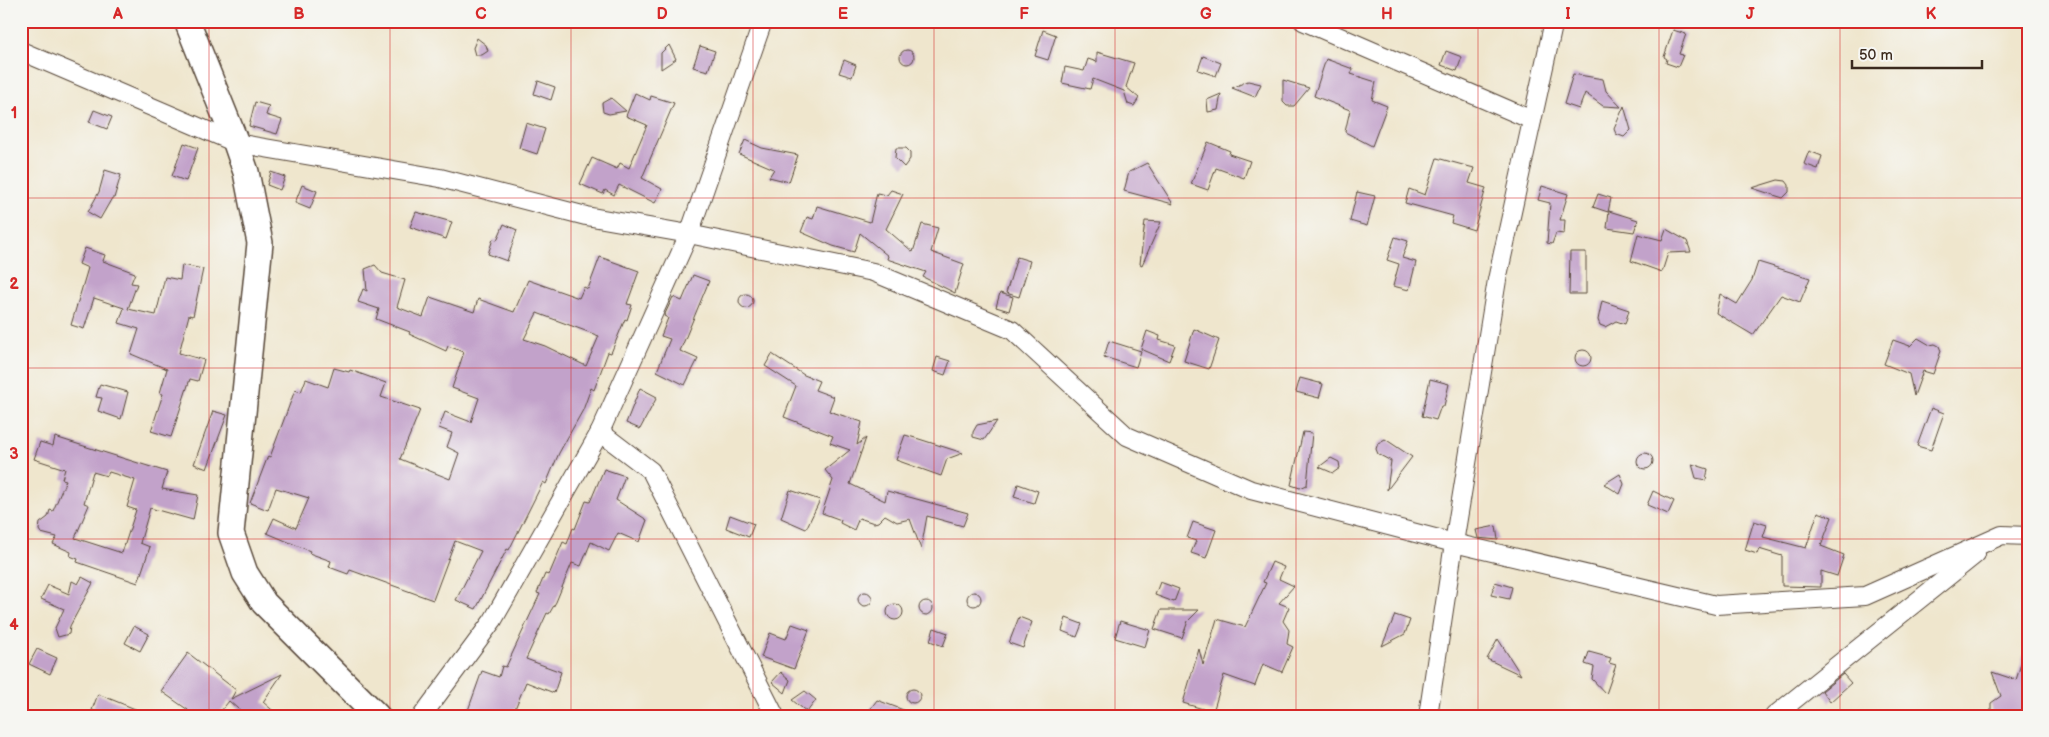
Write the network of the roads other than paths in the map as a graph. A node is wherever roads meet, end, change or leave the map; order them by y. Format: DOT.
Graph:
graph roads {
  1 [pos="187,21"];
  2 [pos="763,21"];
  3 [pos="1302,21"];
  4 [pos="1554,21"];
  5 [pos="21,51"];
  6 [pos="1532,120"];
  7 [pos="236,143"];
  8 [pos="689,234"];
  9 [pos="600,432"];
  10 [pos="2028,536"];
  11 [pos="1996,538"];
  12 [pos="1454,543"];
  13 [pos="430,713"];
  14 [pos="377,716"];
  15 [pos="775,716"];
  16 [pos="1428,716"];
  17 [pos="1774,716"];
  1 -- 7 [label="street"];
  2 -- 8 [label="street"];
  3 -- 6 [label="street"];
  4 -- 6 [label="street"];
  5 -- 7 [label="street"];
  6 -- 12 [label="street"];
  7 -- 8 [label="street"];
  7 -- 14 [label="street"];
  8 -- 9 [label="street"];
  8 -- 12 [label="street"];
  9 -- 13 [label="street"];
  9 -- 15 [label="street"];
  10 -- 11 [label="street"];
  11 -- 12 [label="street"];
  11 -- 17 [label="street"];
  12 -- 16 [label="street"];
}
